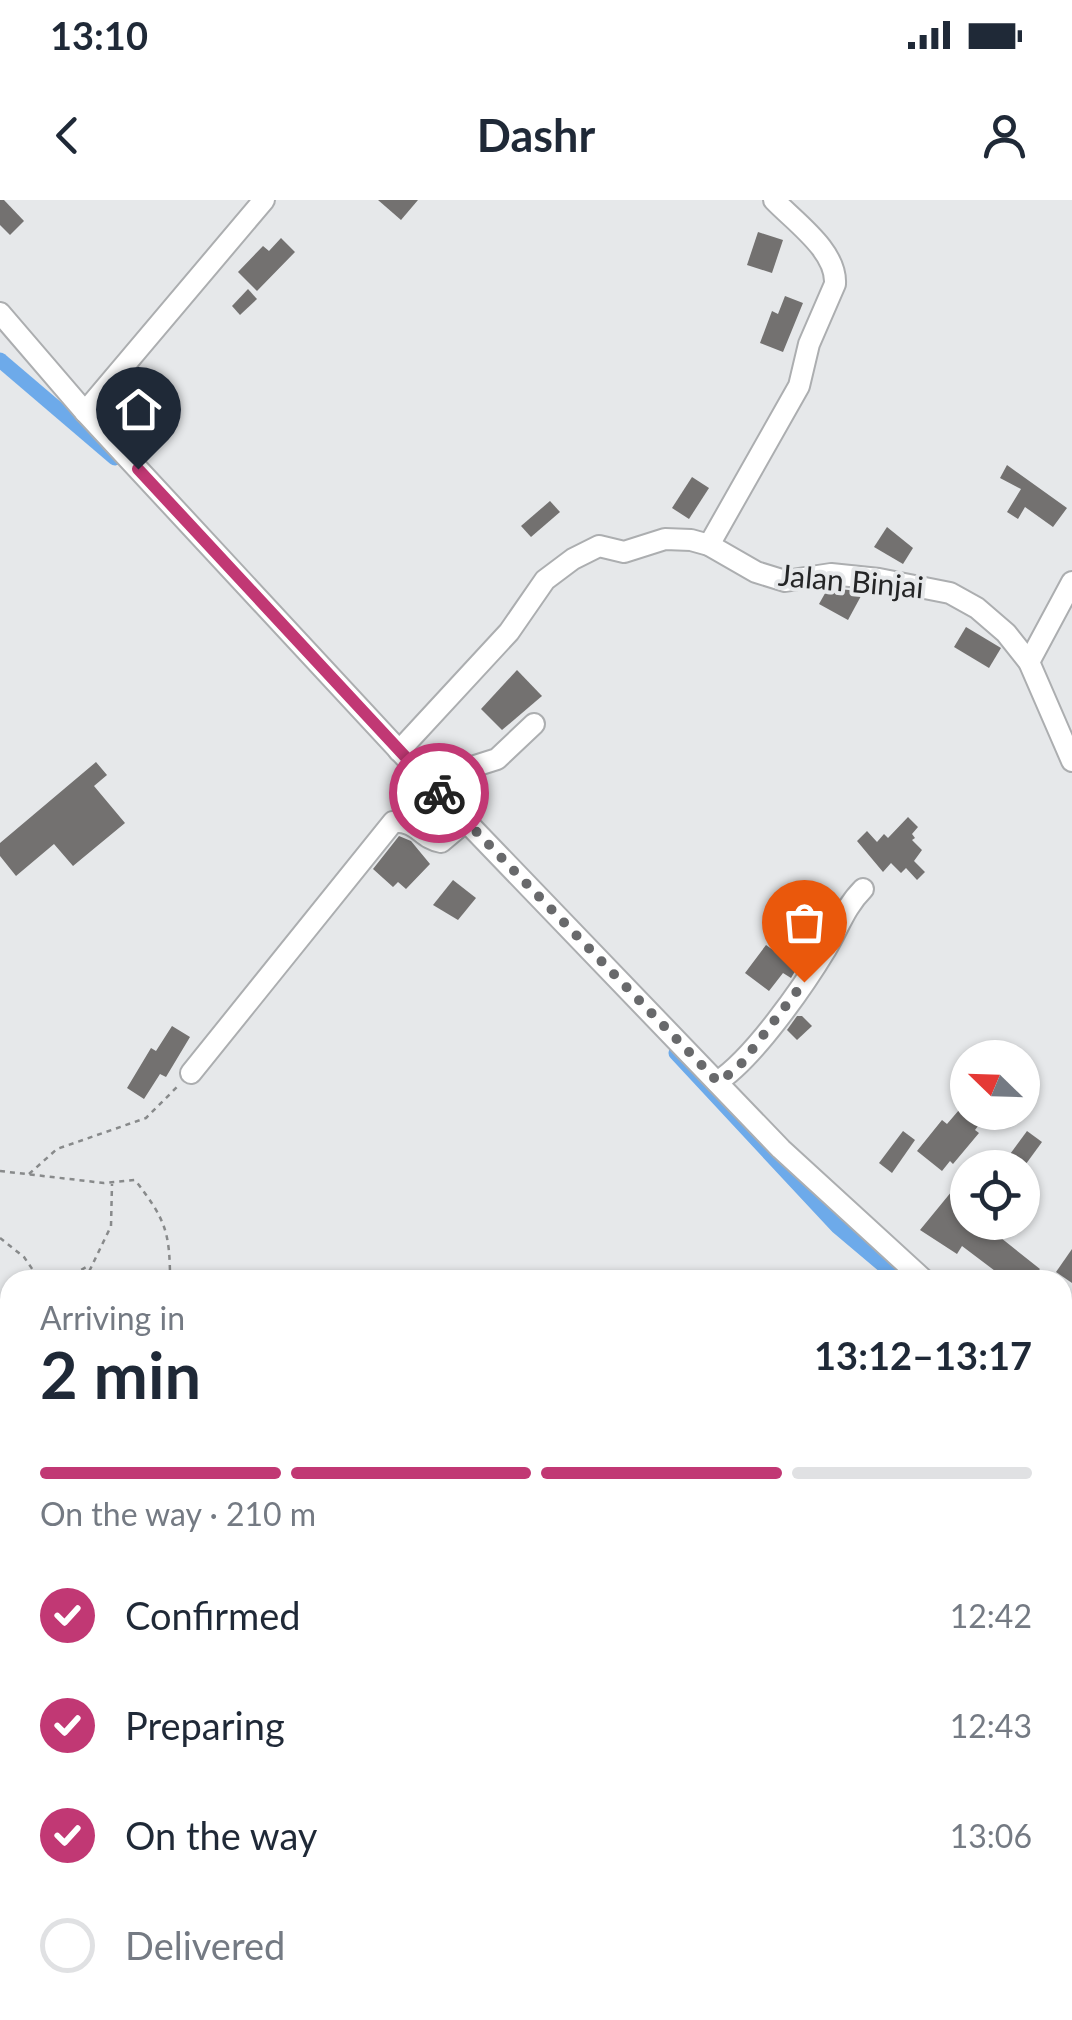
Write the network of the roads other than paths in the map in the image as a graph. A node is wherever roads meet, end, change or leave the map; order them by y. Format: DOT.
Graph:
graph roads {
  1 [pos="264,200"];
  2 [pos="774,200"];
  3 [pos="0,313"];
  4 [pos="85,412"];
  5 [pos="709,545"];
  6 [pos="1072,582"];
  7 [pos="1028,662"];
  8 [pos="534,724"];
  9 [pos="399,751"];
  10 [pos="1072,760"];
  11 [pos="433,787"];
  12 [pos="466,821"];
  13 [pos="863,889"];
  14 [pos="190,1073"];
  15 [pos="718,1082"];
  16 [pos="913,1270"];
  1 -- 4 [label="street"];
  2 -- 5 [label="street"];
  3 -- 4 [label="street"];
  4 -- 9 [label="street"];
  5 -- 7 [label="street, Jalan Binjai"];
  5 -- 9 [label="street, Jalan Binjai"];
  6 -- 7 [label="street"];
  7 -- 10 [label="street, Jalan Binjai"];
  8 -- 11 [label="street"];
  9 -- 11 [label="street"];
  11 -- 12 [label="street"];
  12 -- 14 [label="street"];
  12 -- 15 [label="street"];
  13 -- 15 [label="street"];
  15 -- 16 [label="street"];
}
